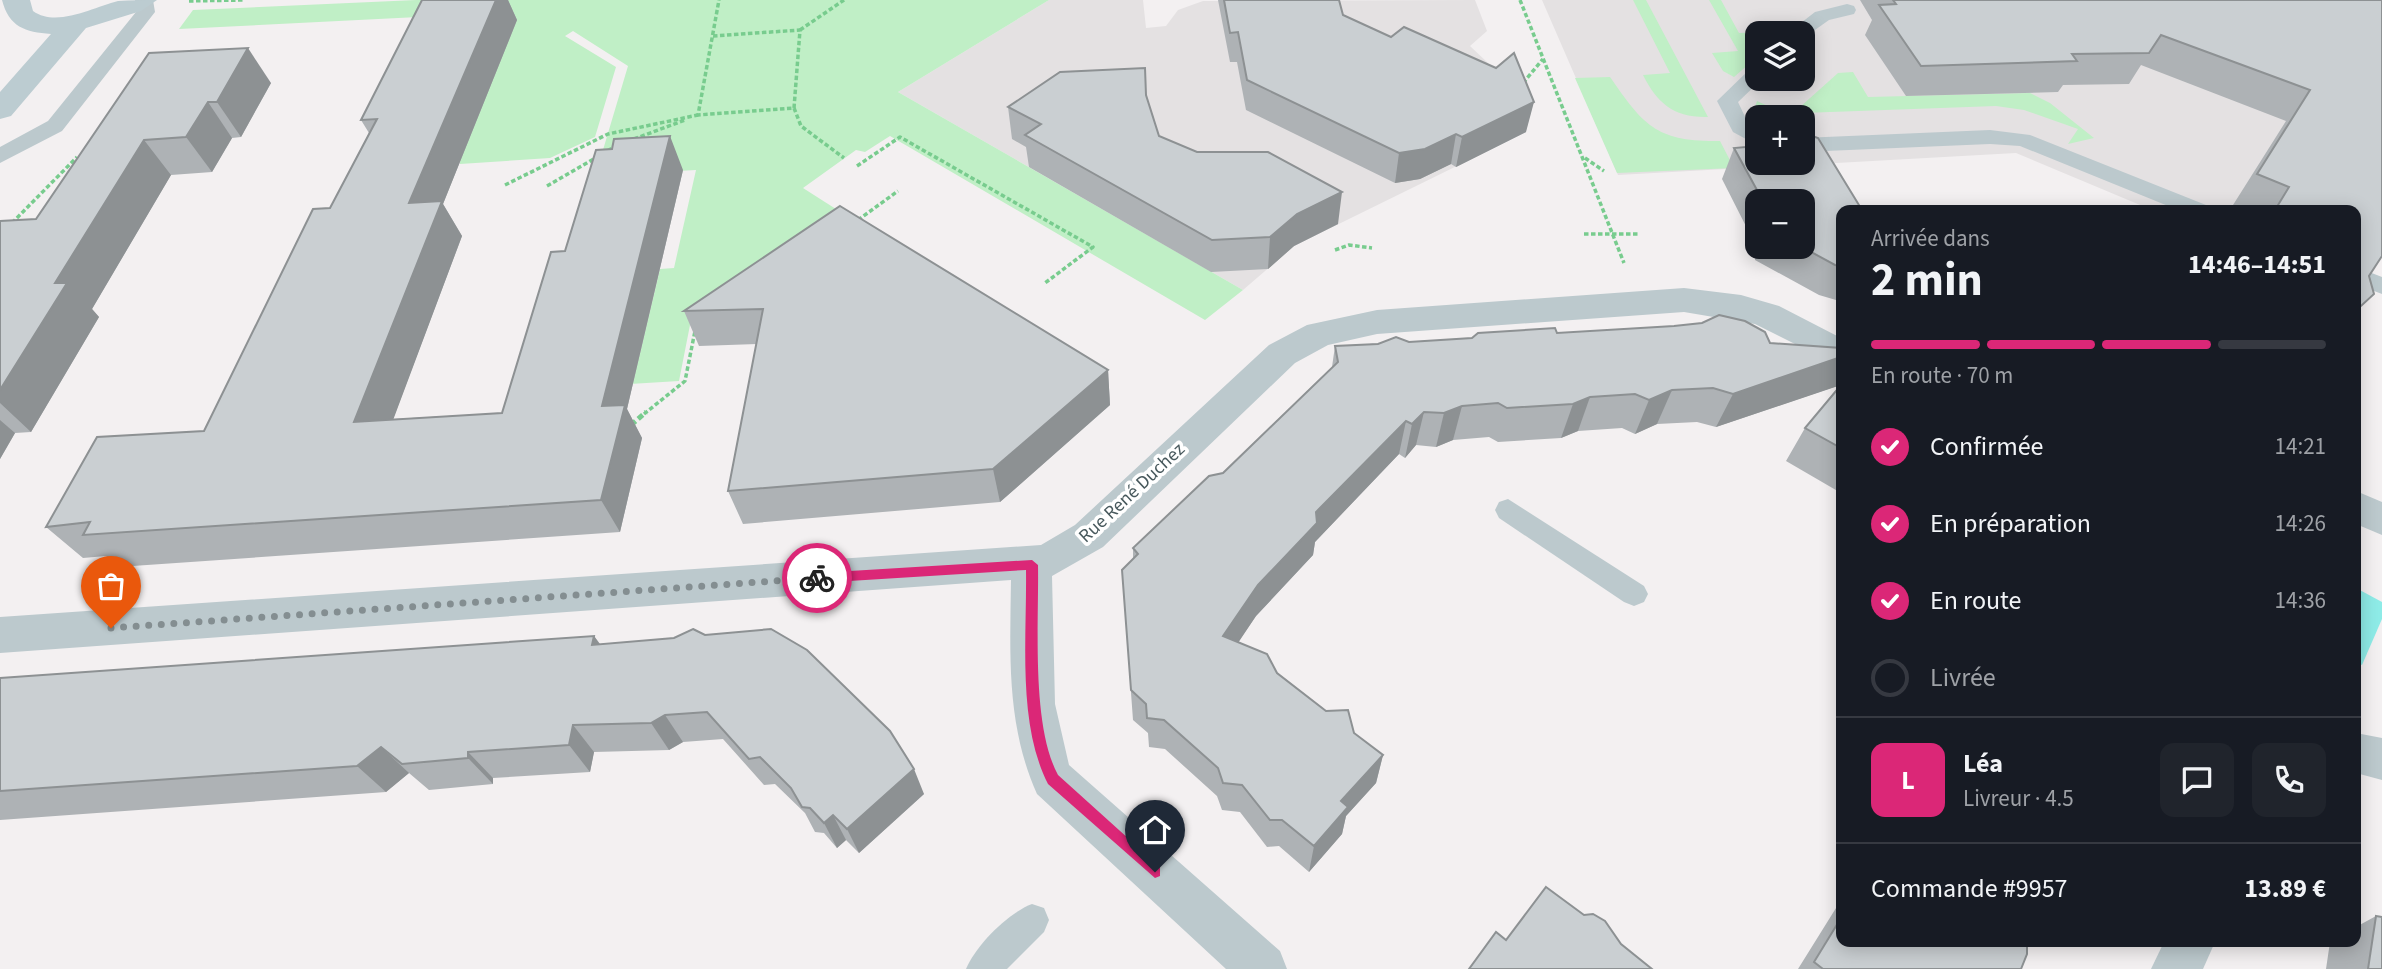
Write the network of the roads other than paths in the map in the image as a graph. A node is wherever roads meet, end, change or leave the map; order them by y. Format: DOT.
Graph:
graph roads {
  1 [pos="16,0"];
  2 [pos="144,0"];
  3 [pos="1847,10"];
  4 [pos="1815,21"];
  5 [pos="75,24"];
  6 [pos="1745,84"];
  7 [pos="0,110"];
  8 [pos="1745,130"];
  9 [pos="1815,144"];
  10 [pos="0,156"];
  11 [pos="2186,205"];
  12 [pos="2361,277"];
  13 [pos="2382,286"];
  14 [pos="1836,351"];
  15 [pos="1508,510"];
  16 [pos="1032,565"];
  17 [pos="1634,594"];
  18 [pos="0,635"];
  19 [pos="2361,754"];
  20 [pos="2382,759"];
  21 [pos="1032,920"];
  22 [pos="2188,947"];
  23 [pos="983,969"];
  24 [pos="1262,969"];
  25 [pos="2176,969"];
  1 -- 5 [label="street"];
  2 -- 5 [label="street"];
  2 -- 10 [label="lane"];
  3 -- 4 [label="lane"];
  5 -- 7 [label="street"];
  6 -- 8 [label="lane"];
  9 -- 11 [label="lane"];
  12 -- 13 [label="lane"];
  14 -- 16 [label="street, Rue René Duchez"];
  15 -- 17 [label="lane"];
  16 -- 18 [label="street, Rue René Duchez"];
  16 -- 24 [label="street"];
  19 -- 20 [label="street"];
  21 -- 23 [label="lane"];
  22 -- 25 [label="street"];
}
